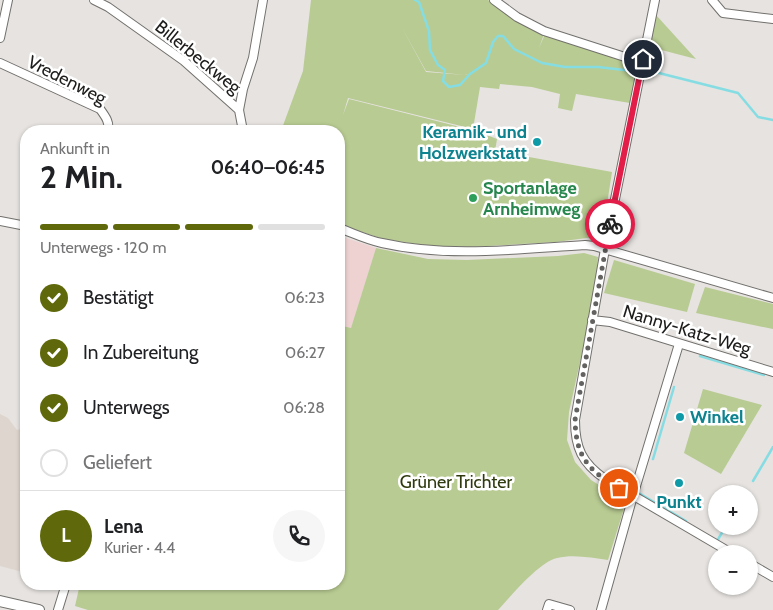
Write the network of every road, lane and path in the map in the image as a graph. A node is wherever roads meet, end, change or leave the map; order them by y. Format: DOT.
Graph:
graph roads {
  1 [pos="8,0"];
  2 [pos="94,0"];
  3 [pos="263,0"];
  4 [pos="494,0"];
  5 [pos="655,0"];
  6 [pos="712,0"];
  7 [pos="773,19"];
  8 [pos="0,38"];
  9 [pos="643,61"];
  10 [pos="0,63"];
  11 [pos="239,110"];
  12 [pos="108,125"];
  13 [pos="242,125"];
  14 [pos="0,221"];
  15 [pos="20,225"];
  16 [pos="345,230"];
  17 [pos="605,249"];
  18 [pos="773,298"];
  19 [pos="592,320"];
  20 [pos="679,344"];
  21 [pos="773,372"];
  22 [pos="633,496"];
  23 [pos="718,545"];
  24 [pos="758,568"];
  25 [pos="773,577"];
  26 [pos="64,590"];
  27 [pos="0,601"];
  28 [pos="39,610"];
  29 [pos="58,610"];
  30 [pos="546,610"];
  31 [pos="570,610"];
  32 [pos="601,610"];
  1 -- 8 [label="street"];
  2 -- 11 [label="street, Billerbeckweg"];
  3 -- 11 [label="street"];
  4 -- 9 [label="street"];
  5 -- 9 [label="street"];
  6 -- 7 [label="street"];
  9 -- 17 [label="street"];
  10 -- 12 [label="street, Vredenweg"];
  11 -- 13 [label="street, Billerbeckweg"];
  14 -- 15 [label="street"];
  16 -- 17 [label="street"];
  17 -- 18 [label="street"];
  17 -- 19 [label="street"];
  19 -- 20 [label="street, Nanny-Katz-Weg"];
  19 -- 22 [label="street"];
  20 -- 21 [label="street, Nanny-Katz-Weg"];
  20 -- 22 [label="street"];
  22 -- 23 [label="street"];
  22 -- 32 [label="street"];
  24 -- 25 [label="street"];
  26 -- 29 [label="street"];
  27 -- 28 [label="street"];
  30 -- 31 [label="street"];
}
